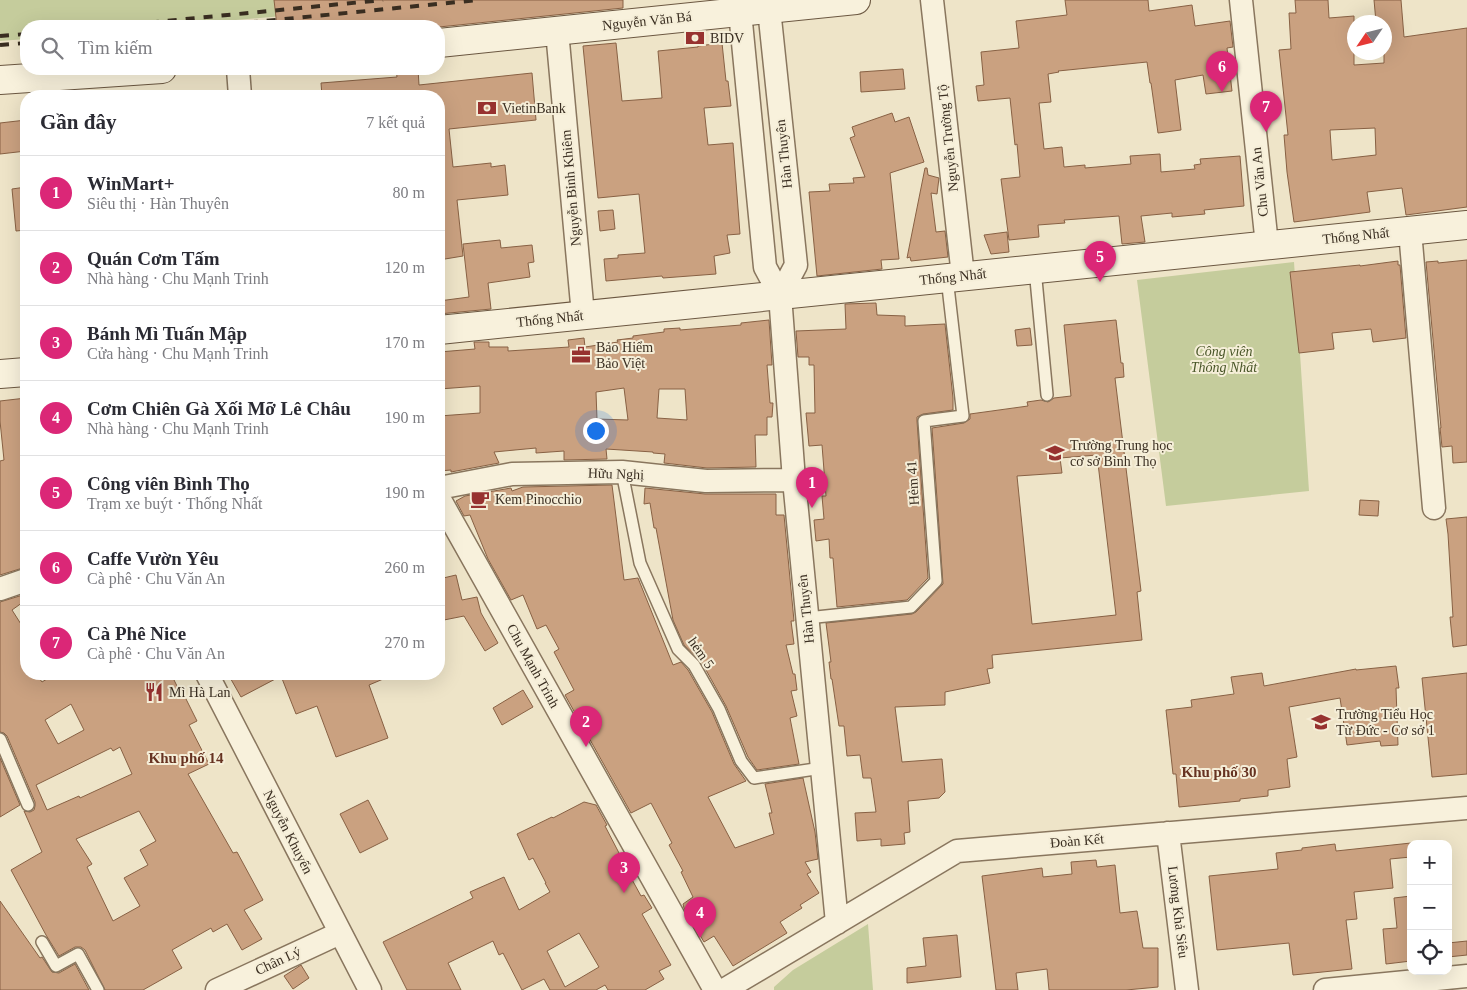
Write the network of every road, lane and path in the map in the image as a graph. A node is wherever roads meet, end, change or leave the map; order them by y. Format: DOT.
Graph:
graph roads {
  1 [pos="856,0"];
  2 [pos="932,0"];
  3 [pos="1241,0"];
  4 [pos="769,9"];
  5 [pos="740,12"];
  6 [pos="557,31"];
  7 [pos="445,42"];
  8 [pos="74,75"];
  9 [pos="238,75"];
  10 [pos="0,80"];
  11 [pos="240,90"];
  12 [pos="1467,225"];
  13 [pos="1410,231"];
  14 [pos="1267,245"];
  15 [pos="1035,269"];
  16 [pos="955,277"];
  17 [pos="780,295"];
  18 [pos="583,315"];
  19 [pos="445,329"];
  20 [pos="20,372"];
  21 [pos="0,374"];
  22 [pos="1047,395"];
  23 [pos="622,472"];
  24 [pos="794,480"];
  25 [pos="445,487"];
  26 [pos="1434,508"];
  27 [pos="445,509"];
  28 [pos="20,582"];
  29 [pos="0,589"];
  30 [pos="807,618"];
  31 [pos="209,680"];
  32 [pos="0,739"];
  33 [pos="822,768"];
  34 [pos="28,805"];
  35 [pos="1467,808"];
  36 [pos="1168,833"];
  37 [pos="837,923"];
  38 [pos="340,933"];
  39 [pos="42,942"];
  40 [pos="1467,976"];
  41 [pos="98,990"];
  42 [pos="216,990"];
  43 [pos="370,990"];
  44 [pos="715,990"];
  45 [pos="724,990"];
  46 [pos="1188,990"];
  47 [pos="1325,990"];
  1 -- 4 [label="street, Nguyễn Văn Bá"];
  2 -- 16 [label="street, Nguyễn Trường Tộ"];
  3 -- 14 [label="street, Chu Văn An"];
  4 -- 5 [label="street, Nguyễn Văn Bá"];
  4 -- 17 [label="street, Hàn Thuyên"];
  5 -- 6 [label="street, Nguyễn Văn Bá"];
  5 -- 17 [label="street, Hàn Thuyên"];
  6 -- 7 [label="street, Nguyễn Văn Bá"];
  6 -- 18 [label="street, Nguyễn Bỉnh Khiêm"];
  8 -- 10 [label="street"];
  9 -- 11 [label="street"];
  12 -- 13 [label="street, Thống Nhất"];
  13 -- 14 [label="street, Thống Nhất"];
  13 -- 26 [label="street"];
  14 -- 15 [label="street, Thống Nhất"];
  15 -- 16 [label="street, Thống Nhất"];
  15 -- 22 [label="lane"];
  16 -- 17 [label="street, Thống Nhất"];
  16 -- 30 [label="lane, Hẻm 41"];
  17 -- 18 [label="street, Thống Nhất"];
  17 -- 24 [label="street, Hàn Thuyên"];
  18 -- 19 [label="street, Thống Nhất"];
  20 -- 21 [label="street"];
  23 -- 24 [label="street, Hữu Nghị"];
  23 -- 25 [label="street, Hữu Nghị"];
  23 -- 33 [label="lane, hẻm 5"];
  24 -- 30 [label="street, Hàn Thuyên"];
  27 -- 44 [label="street, Chu Mạnh Trinh"];
  28 -- 29 [label="street"];
  30 -- 33 [label="street, Hàn Thuyên"];
  31 -- 38 [label="street, Nguyễn Khuyến"];
  32 -- 34 [label="lane"];
  33 -- 37 [label="street, Hàn Thuyên"];
  35 -- 36 [label="street, Đoàn Kết"];
  36 -- 37 [label="street, Đoàn Kết"];
  36 -- 46 [label="street, Lương Khả Siêu"];
  37 -- 45 [label="street, Đoàn Kết"];
  38 -- 42 [label="street, Chân Lý"];
  38 -- 43 [label="street, Nguyễn Khuyến"];
  39 -- 41 [label="lane"];
  40 -- 47 [label="street"];
}
